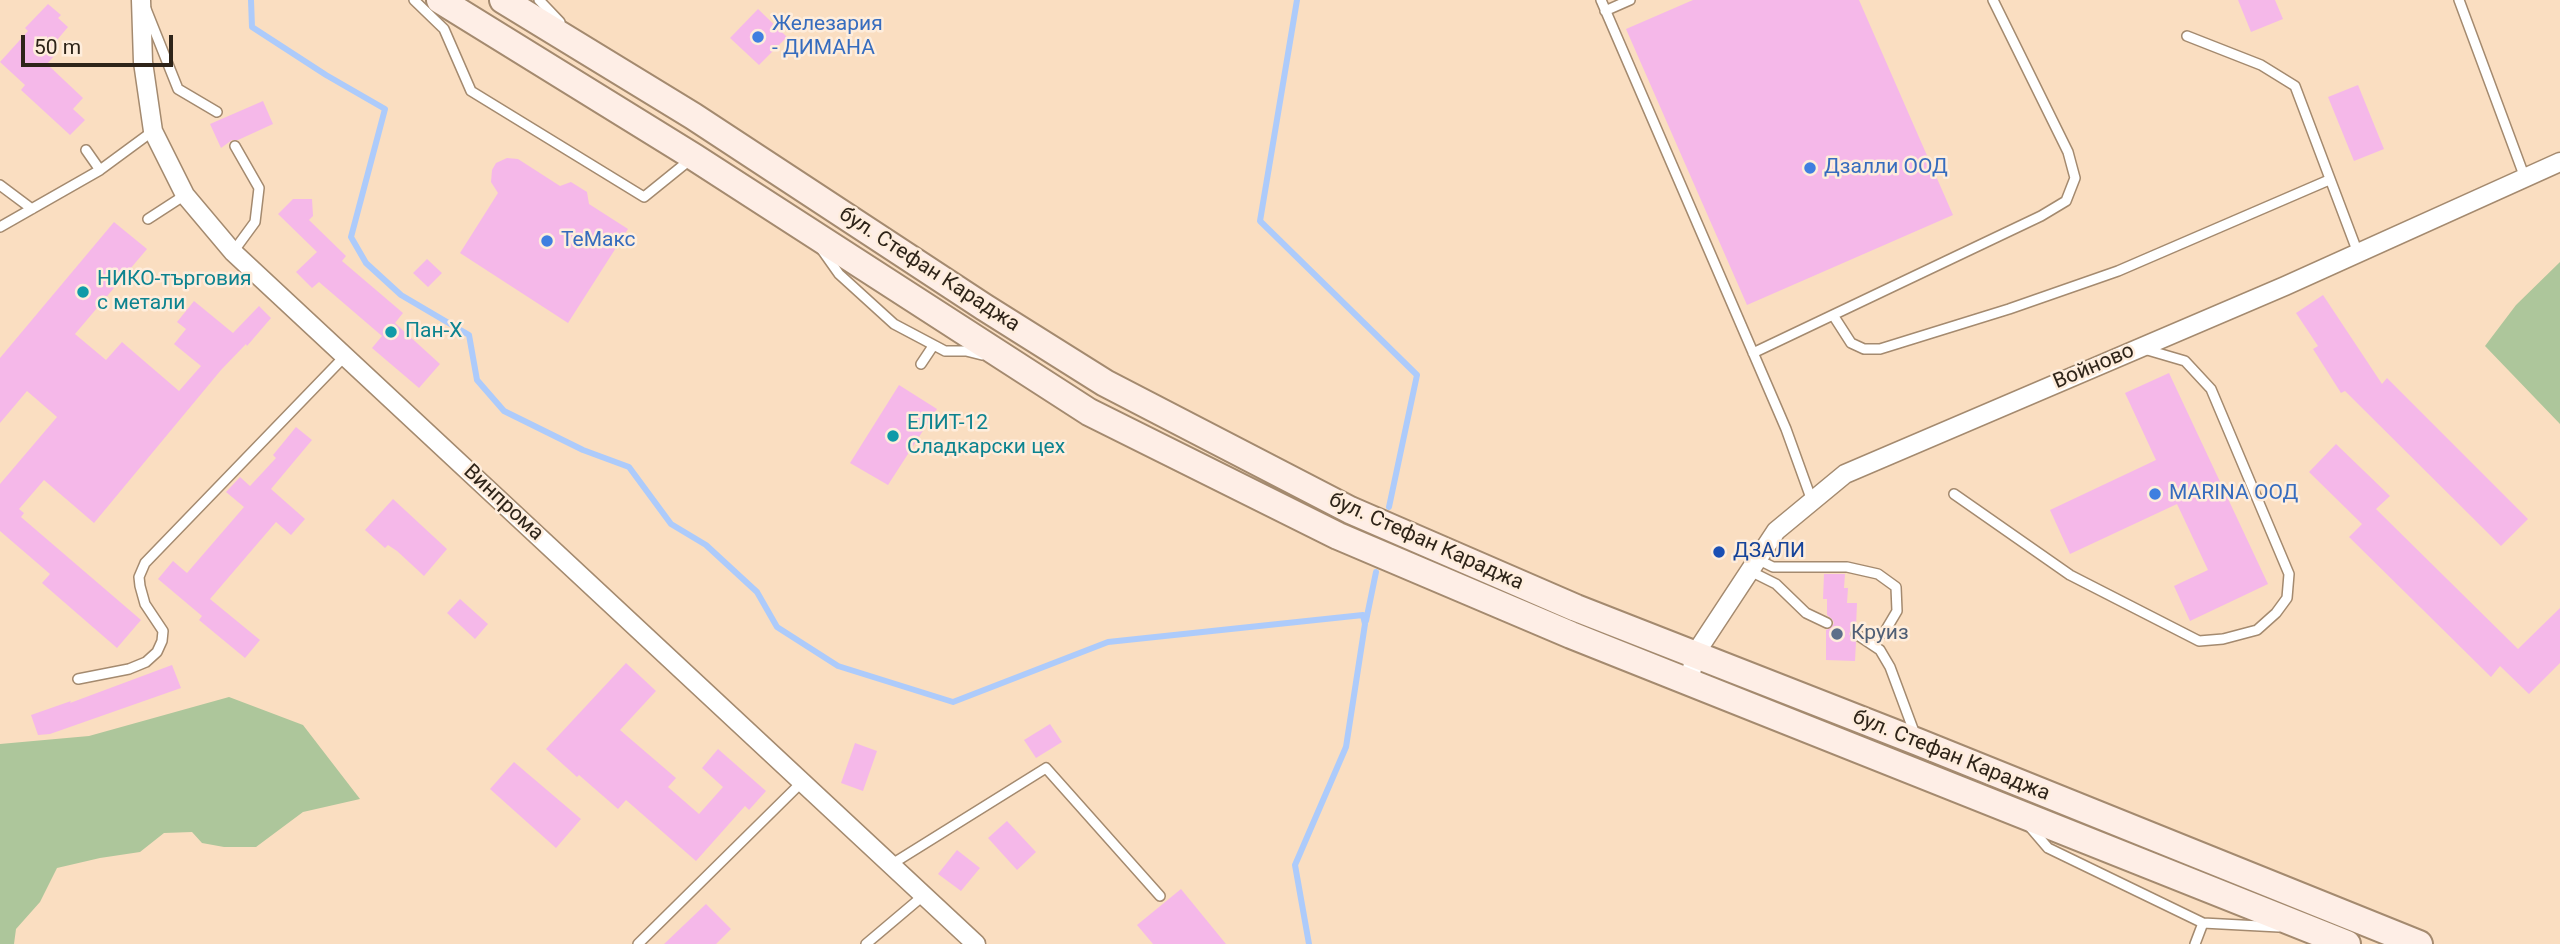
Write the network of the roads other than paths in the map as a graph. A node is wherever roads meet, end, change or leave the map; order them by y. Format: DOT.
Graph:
graph roads {
  1 [pos="142,0"];
  2 [pos="414,0"];
  3 [pos="440,0"];
  4 [pos="503,0"];
  5 [pos="539,0"];
  6 [pos="1601,0"];
  7 [pos="1630,0"];
  8 [pos="1993,0"];
  9 [pos="2459,0"];
  10 [pos="1605,11"];
  11 [pos="2187,36"];
  12 [pos="614,69"];
  13 [pos="217,112"];
  14 [pos="153,131"];
  15 [pos="235,146"];
  16 [pos="86,150"];
  17 [pos="694,157"];
  18 [pos="2560,162"];
  19 [pos="100,170"];
  20 [pos="2525,178"];
  21 [pos="2329,180"];
  22 [pos="0,185"];
  23 [pos="185,195"];
  24 [pos="32,209"];
  25 [pos="148,219"];
  26 [pos="0,227"];
  27 [pos="809,231"];
  28 [pos="233,253"];
  29 [pos="2358,253"];
  30 [pos="1833,316"];
  31 [pos="933,346"];
  32 [pos="2139,348"];
  33 [pos="1753,353"];
  34 [pos="345,356"];
  35 [pos="1013,362"];
  36 [pos="920,364"];
  37 [pos="1954,494"];
  38 [pos="1812,501"];
  39 [pos="1754,565"];
  40 [pos="1826,623"];
  41 [pos="1695,654"];
  42 [pos="78,678"];
  43 [pos="1689,683"];
  44 [pos="1918,741"];
  45 [pos="803,782"];
  46 [pos="2020,815"];
  47 [pos="892,864"];
  48 [pos="924,895"];
  49 [pos="1160,896"];
  50 [pos="2203,923"];
  51 [pos="2305,927"];
  52 [pos="638,944"];
  53 [pos="866,944"];
  54 [pos="976,944"];
  55 [pos="2195,944"];
  56 [pos="2347,944"];
  57 [pos="2419,944"];
  1 -- 13 [label="lane"];
  1 -- 14 [label="street, Винпрома"];
  2 -- 17 [label="lane"];
  3 -- 17 [label="main road, бул. Стефан Караджа"];
  4 -- 12 [label="main road, бул. Стефан Караджа"];
  5 -- 12 [label="lane"];
  6 -- 10 [label="lane"];
  7 -- 10 [label="lane"];
  8 -- 30 [label="lane"];
  9 -- 20 [label="lane"];
  10 -- 33 [label="lane"];
  11 -- 21 [label="lane"];
  12 -- 41 [label="main road, бул. Стефан Караджа"];
  14 -- 19 [label="lane"];
  14 -- 23 [label="street, Винпрома"];
  15 -- 28 [label="lane"];
  16 -- 19 [label="lane"];
  17 -- 27 [label="main road, бул. Стефан Караджа"];
  18 -- 20 [label="street, Войново"];
  19 -- 24 [label="lane"];
  20 -- 29 [label="street, Войново"];
  21 -- 29 [label="lane"];
  21 -- 30 [label="lane"];
  22 -- 24 [label="lane"];
  23 -- 25 [label="lane"];
  23 -- 28 [label="street, Винпрома"];
  24 -- 26 [label="lane"];
  27 -- 31 [label="lane"];
  27 -- 35 [label="main road, бул. Стефан Караджа"];
  28 -- 34 [label="street, Винпрома"];
  29 -- 32 [label="street, Войново"];
  30 -- 33 [label="lane"];
  31 -- 35 [label="lane"];
  31 -- 36 [label="lane"];
  32 -- 37 [label="lane"];
  32 -- 38 [label="street, Войново"];
  33 -- 38 [label="lane"];
  34 -- 42 [label="lane"];
  34 -- 45 [label="street, Винпрома"];
  35 -- 43 [label="main road, бул. Стефан Караджа"];
  38 -- 39 [label="street, Войново"];
  39 -- 40 [label="lane"];
  39 -- 41 [label="street, Войново"];
  39 -- 44 [label="lane"];
  41 -- 43 [label="street"];
  41 -- 44 [label="main road, бул. Стефан Караджа"];
  43 -- 46 [label="main road, бул. Стефан Караджа"];
  44 -- 57 [label="main road, бул. Стефан Караджа"];
  45 -- 47 [label="street, Винпрома"];
  45 -- 52 [label="lane"];
  46 -- 50 [label="lane"];
  46 -- 51 [label="main road, бул. Стефан Караджа"];
  47 -- 48 [label="street, Винпрома"];
  47 -- 49 [label="lane"];
  48 -- 53 [label="lane"];
  48 -- 54 [label="street, Винпрома"];
  50 -- 51 [label="lane"];
  50 -- 55 [label="lane"];
  51 -- 56 [label="main road, бул. Стефан Караджа"];
}
